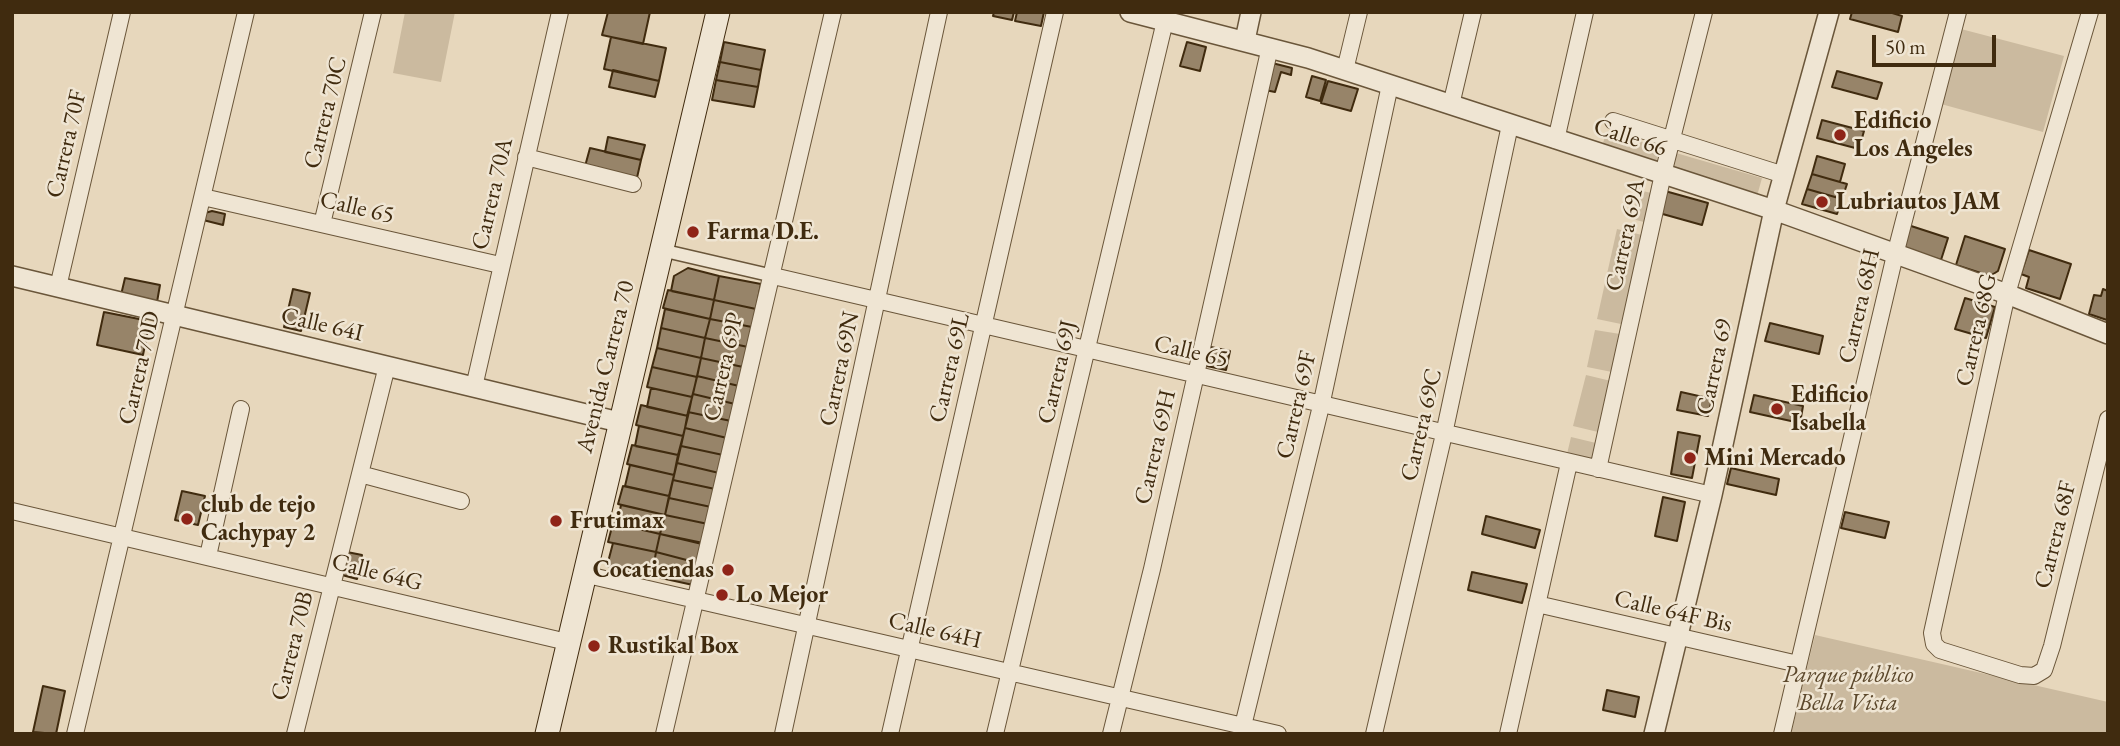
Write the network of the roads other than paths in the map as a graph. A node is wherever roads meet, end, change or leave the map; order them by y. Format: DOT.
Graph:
graph roads {
  1 [pos="122,12"];
  2 [pos="246,12"];
  3 [pos="373,12"];
  4 [pos="560,12"];
  5 [pos="718,12"];
  6 [pos="833,12"];
  7 [pos="939,12"];
  8 [pos="1055,12"];
  9 [pos="1130,12"];
  10 [pos="1251,12"];
  11 [pos="1359,12"];
  12 [pos="1473,12"];
  13 [pos="1585,12"];
  14 [pos="1704,12"];
  15 [pos="1829,12"];
  16 [pos="1958,12"];
  17 [pos="2090,12"];
  18 [pos="1165,21"];
  19 [pos="1245,40"];
  20 [pos="1270,47"];
  21 [pos="1345,70"];
  22 [pos="1390,85"];
  23 [pos="1451,105"];
  24 [pos="1613,121"];
  25 [pos="1510,125"];
  26 [pos="1556,139"];
  27 [pos="1671,140"];
  28 [pos="526,157"];
  29 [pos="1663,174"];
  30 [pos="1784,175"];
  31 [pos="633,184"];
  32 [pos="203,197"];
  33 [pos="1774,210"];
  34 [pos="322,223"];
  35 [pos="661,250"];
  36 [pos="1895,255"];
  37 [pos="500,265"];
  38 [pos="769,275"];
  39 [pos="12,276"];
  40 [pos="58,287"];
  41 [pos="2007,294"];
  42 [pos="878,301"];
  43 [pos="175,316"];
  44 [pos="983,326"];
  45 [pos="2108,334"];
  46 [pos="1086,351"];
  47 [pos="387,366"];
  48 [pos="1195,376"];
  49 [pos="474,387"];
  50 [pos="1321,406"];
  51 [pos="241,409"];
  52 [pos="2108,419"];
  53 [pos="620,422"];
  54 [pos="1444,434"];
  55 [pos="1569,463"];
  56 [pos="1598,470"];
  57 [pos="360,474"];
  58 [pos="1712,495"];
  59 [pos="461,501"];
  60 [pos="12,511"];
  61 [pos="124,537"];
  62 [pos="208,556"];
  63 [pos="583,574"];
  64 [pos="332,584"];
  65 [pos="695,598"];
  66 [pos="1537,604"];
  67 [pos="809,625"];
  68 [pos="1676,636"];
  69 [pos="567,642"];
  70 [pos="909,648"];
  71 [pos="2048,661"];
  72 [pos="1798,664"];
  73 [pos="1010,672"];
  74 [pos="1120,697"];
  75 [pos="1242,730"];
  76 [pos="75,734"];
  77 [pos="295,734"];
  78 [pos="547,734"];
  79 [pos="664,734"];
  80 [pos="783,734"];
  81 [pos="890,734"];
  82 [pos="995,734"];
  83 [pos="1111,734"];
  84 [pos="1278,734"];
  85 [pos="1374,734"];
  86 [pos="1507,734"];
  87 [pos="1654,734"];
  88 [pos="1782,734"];
  1 -- 40 [label="street, Carrera 70F"];
  2 -- 32 [label="street, Carrera 70D"];
  3 -- 34 [label="street, Carrera 70C"];
  4 -- 28 [label="street, Carrera 70A"];
  5 -- 35 [label="main road, Avenida Carrera 70"];
  6 -- 38 [label="street, Carrera 69P"];
  7 -- 42 [label="street, Carrera 69N"];
  8 -- 44 [label="street, Carrera 69L"];
  9 -- 18 [label="street, Calle 66"];
  10 -- 19 [label="street"];
  11 -- 21 [label="street"];
  12 -- 23 [label="street"];
  13 -- 26 [label="street"];
  14 -- 27 [label="street, Carrera 69A"];
  15 -- 30 [label="street, Carrera 69"];
  16 -- 36 [label="street, Carrera 68H"];
  17 -- 41 [label="street, Carrera 68G"];
  18 -- 19 [label="street, Calle 66"];
  18 -- 46 [label="street, Carrera 69J"];
  19 -- 20 [label="street, Calle 66"];
  20 -- 21 [label="street, Calle 66"];
  20 -- 48 [label="street, Carrera 69H"];
  21 -- 22 [label="street, Calle 66"];
  22 -- 23 [label="street, Calle 66"];
  22 -- 50 [label="street, Carrera 69F"];
  23 -- 25 [label="street, Calle 66"];
  24 -- 27 [label="street, Calle 66"];
  25 -- 26 [label="street, Calle 66"];
  25 -- 54 [label="street, Carrera 69C"];
  26 -- 29 [label="street, Calle 66"];
  27 -- 29 [label="street, Carrera 69A"];
  27 -- 30 [label="street, Calle 66"];
  28 -- 31 [label="street"];
  28 -- 37 [label="street, Carrera 70A"];
  29 -- 33 [label="street, Calle 66"];
  29 -- 56 [label="street, Carrera 69A"];
  30 -- 33 [label="street, Carrera 69"];
  32 -- 34 [label="street, Calle 65"];
  32 -- 43 [label="street, Carrera 70D"];
  33 -- 36 [label="street, Calle 66"];
  33 -- 58 [label="street, Carrera 69"];
  34 -- 37 [label="street, Calle 65"];
  35 -- 38 [label="street, Calle 65"];
  35 -- 53 [label="main road, Avenida Carrera 70"];
  36 -- 41 [label="street, Calle 66"];
  36 -- 72 [label="street, Carrera 68H"];
  37 -- 49 [label="street, Carrera 70A"];
  38 -- 42 [label="street, Calle 65"];
  38 -- 65 [label="street, Carrera 69P"];
  39 -- 40 [label="street, Calle 64I"];
  40 -- 43 [label="street, Calle 64I"];
  41 -- 45 [label="street, Calle 66"];
  41 -- 71 [label="street, Carrera 68G"];
  42 -- 44 [label="street, Calle 65"];
  42 -- 67 [label="street, Carrera 69N"];
  43 -- 47 [label="street, Calle 64I"];
  43 -- 61 [label="street, Carrera 70D"];
  44 -- 46 [label="street, Calle 65"];
  44 -- 70 [label="street, Carrera 69L"];
  46 -- 48 [label="street, Calle 65"];
  46 -- 73 [label="street, Carrera 69J"];
  47 -- 49 [label="street, Calle 64I"];
  47 -- 57 [label="street, Carrera 70B"];
  48 -- 50 [label="street, Calle 65"];
  48 -- 74 [label="street, Carrera 69H"];
  49 -- 53 [label="street, Calle 64I"];
  50 -- 54 [label="street, Calle 65"];
  50 -- 75 [label="street, Carrera 69F"];
  51 -- 62 [label="street"];
  52 -- 71 [label="street, Carrera 68F"];
  53 -- 63 [label="main road, Avenida Carrera 70"];
  54 -- 55 [label="street, Calle 65"];
  54 -- 85 [label="street, Carrera 69C"];
  55 -- 56 [label="street, Calle 65"];
  55 -- 66 [label="street"];
  56 -- 58 [label="street, Calle 65"];
  57 -- 59 [label="street"];
  57 -- 64 [label="street, Carrera 70B"];
  58 -- 68 [label="street, Carrera 69"];
  60 -- 61 [label="street, Calle 64G"];
  61 -- 62 [label="street, Calle 64G"];
  61 -- 76 [label="street, Carrera 70D"];
  62 -- 64 [label="street, Calle 64G"];
  63 -- 65 [label="street, Calle 64H"];
  63 -- 69 [label="main road, Avenida Carrera 70"];
  64 -- 69 [label="street, Calle 64G"];
  64 -- 77 [label="street, Carrera 70B"];
  65 -- 67 [label="street, Calle 64H"];
  65 -- 79 [label="street, Carrera 69P"];
  66 -- 68 [label="street, Calle 64F Bis"];
  66 -- 86 [label="street"];
  67 -- 70 [label="street, Calle 64H"];
  67 -- 80 [label="street, Carrera 69N"];
  68 -- 72 [label="street, Calle 64F Bis"];
  68 -- 87 [label="street, Carrera 69"];
  69 -- 78 [label="main road, Avenida Carrera 70"];
  70 -- 73 [label="street, Calle 64H"];
  70 -- 81 [label="street, Carrera 69L"];
  72 -- 88 [label="street, Carrera 68H"];
  73 -- 74 [label="street, Calle 64H"];
  73 -- 82 [label="street, Carrera 69J"];
  74 -- 75 [label="street, Calle 64H"];
  74 -- 83 [label="street, Carrera 69H"];
  75 -- 84 [label="street, Calle 64H"];
}
